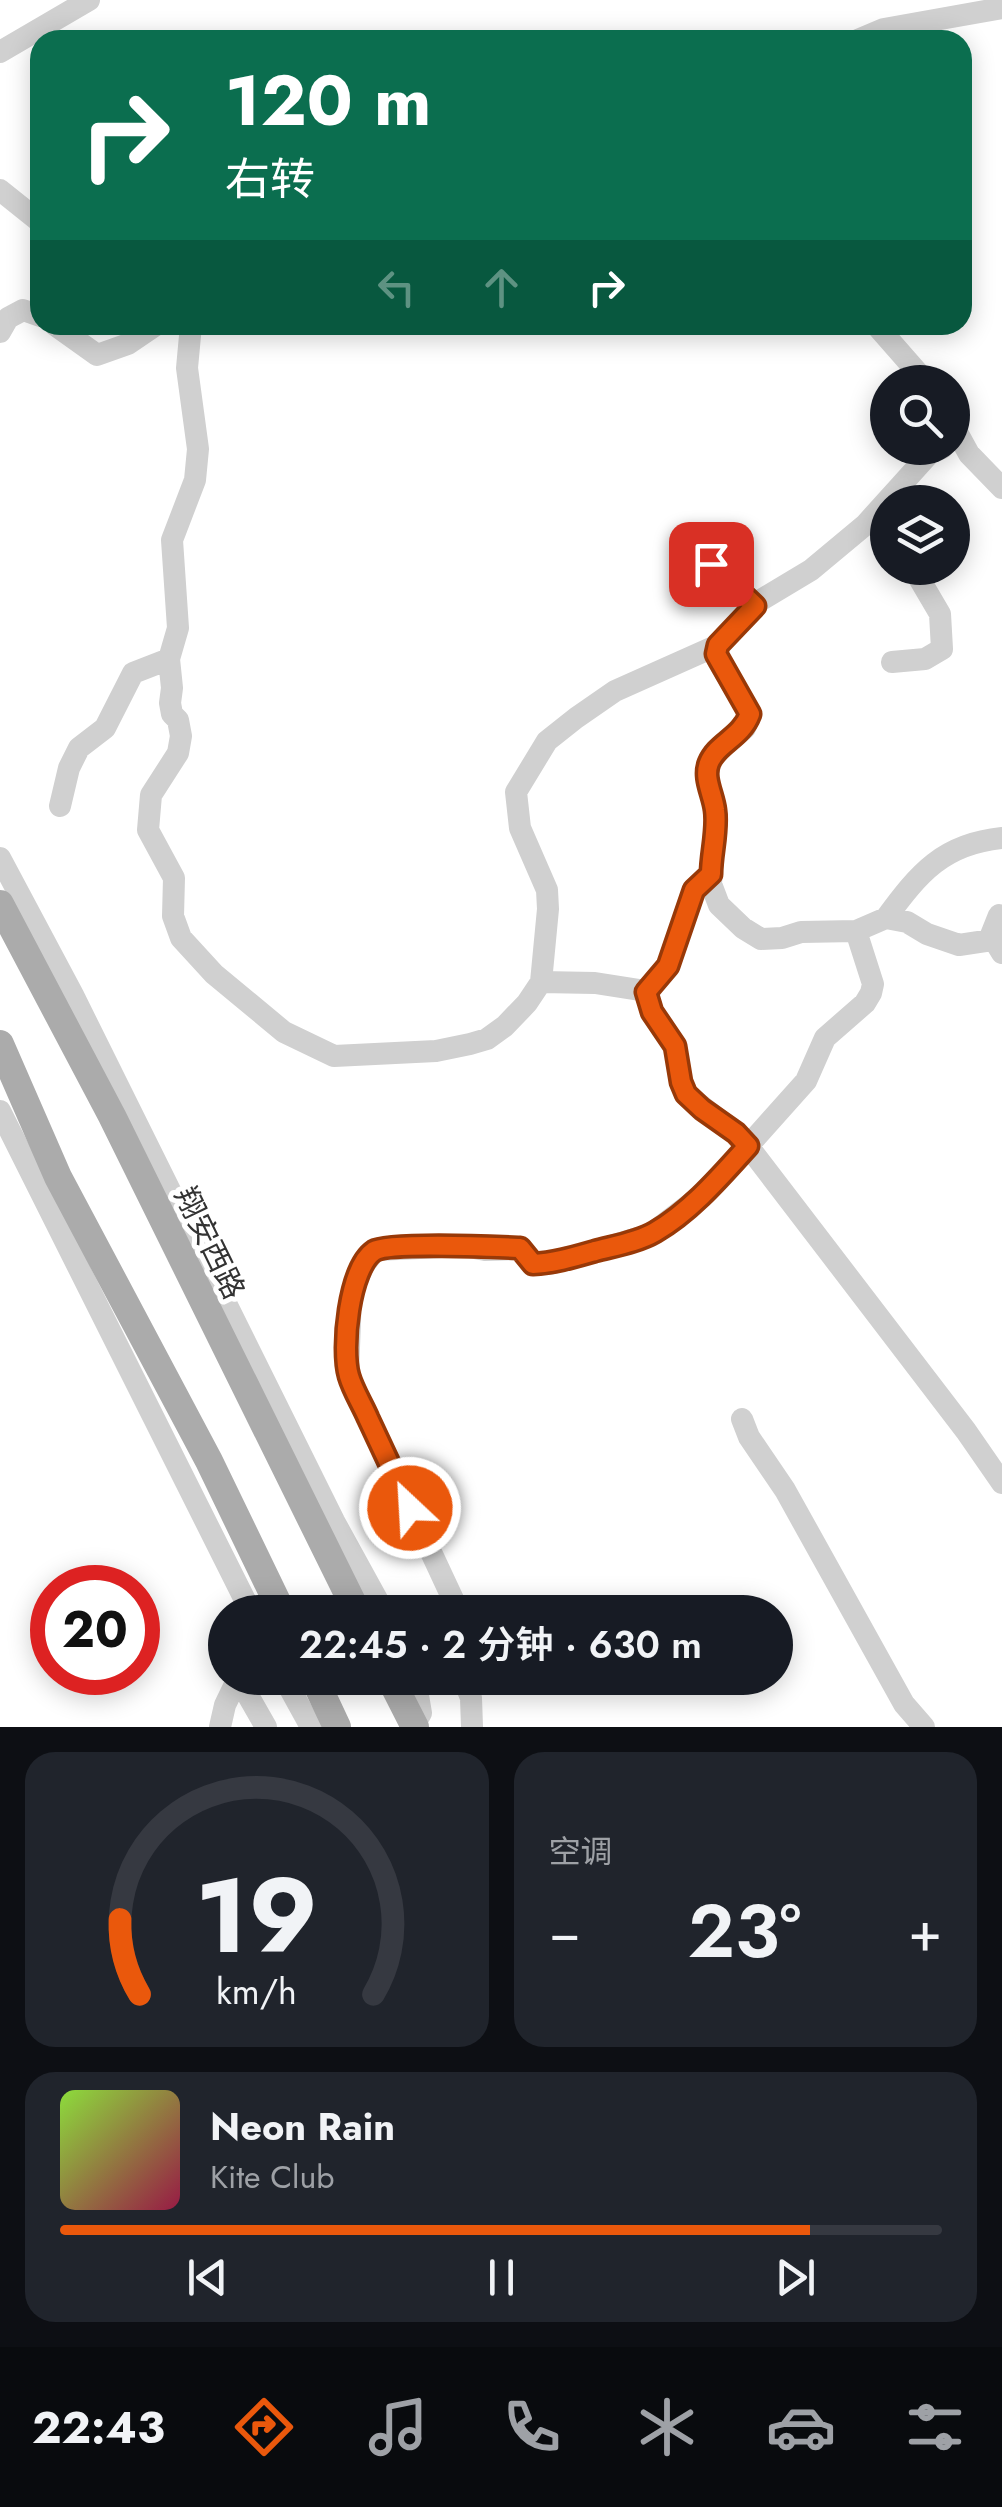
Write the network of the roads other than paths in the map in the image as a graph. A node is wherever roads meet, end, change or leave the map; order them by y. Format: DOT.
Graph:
graph roads {
  1 [pos="89,0"];
  2 [pos="1002,8"];
  3 [pos="38,30"];
  4 [pos="882,30"];
  5 [pos="30,34"];
  6 [pos="0,52"];
  7 [pos="0,190"];
  8 [pos="30,214"];
  9 [pos="30,312"];
  10 [pos="0,332"];
  11 [pos="69,335"];
  12 [pos="141,335"];
  13 [pos="190,335"];
  14 [pos="885,335"];
  15 [pos="911,365"];
  16 [pos="970,455"];
  17 [pos="1002,488"];
  18 [pos="870,530"];
  19 [pos="689,543"];
  20 [pos="923,585"];
  21 [pos="755,606"];
  22 [pos="718,645"];
  23 [pos="169,659"];
  24 [pos="892,662"];
  25 [pos="60,806"];
  26 [pos="1002,838"];
  27 [pos="0,858"];
  28 [pos="711,874"];
  29 [pos="0,904"];
  30 [pos="999,915"];
  31 [pos="886,918"];
  32 [pos="856,930"];
  33 [pos="997,947"];
  34 [pos="541,982"];
  35 [pos="646,992"];
  36 [pos="0,1044"];
  37 [pos="0,1111"];
  38 [pos="748,1146"];
  39 [pos="742,1419"];
  40 [pos="1002,1483"];
  41 [pos="243,1595"];
  42 [pos="274,1595"];
  43 [pos="348,1595"];
  44 [pos="375,1595"];
  45 [pos="451,1595"];
  46 [pos="293,1695"];
  47 [pos="322,1695"];
  48 [pos="398,1695"];
  49 [pos="418,1695"];
  50 [pos="470,1695"];
  51 [pos="220,1727"];
  52 [pos="266,1727"];
  53 [pos="311,1727"];
  54 [pos="338,1727"];
  55 [pos="414,1727"];
  56 [pos="472,1727"];
  57 [pos="924,1727"];
  1 -- 3 [label="street"];
  2 -- 4 [label="street"];
  5 -- 6 [label="street"];
  7 -- 8 [label="street"];
  9 -- 10 [label="street"];
  11 -- 12 [label="street"];
  13 -- 23 [label="street"];
  14 -- 15 [label="street"];
  16 -- 17 [label="street"];
  18 -- 21 [label="street"];
  19 -- 21 [label="street"];
  20 -- 24 [label="street"];
  21 -- 22 [label="street"];
  22 -- 28 [label="street"];
  22 -- 34 [label="street"];
  23 -- 25 [label="street"];
  23 -- 34 [label="street"];
  26 -- 31 [label="street"];
  27 -- 44 [label="street"];
  28 -- 32 [label="street"];
  28 -- 35 [label="street"];
  29 -- 43 [label="main road, 翔安西路"];
  30 -- 33 [label="street"];
  31 -- 32 [label="street"];
  31 -- 33 [label="street"];
  32 -- 38 [label="street"];
  34 -- 35 [label="street"];
  35 -- 38 [label="street"];
  36 -- 42 [label="main road"];
  37 -- 41 [label="street"];
  38 -- 40 [label="street"];
  38 -- 45 [label="street"];
  39 -- 57 [label="street"];
  46 -- 53 [label="street"];
  47 -- 54 [label="main road"];
  48 -- 55 [label="main road, bridge"];
  49 -- 55 [label="street"];
  50 -- 56 [label="street"];
  51 -- 52 [label="street"];
}
